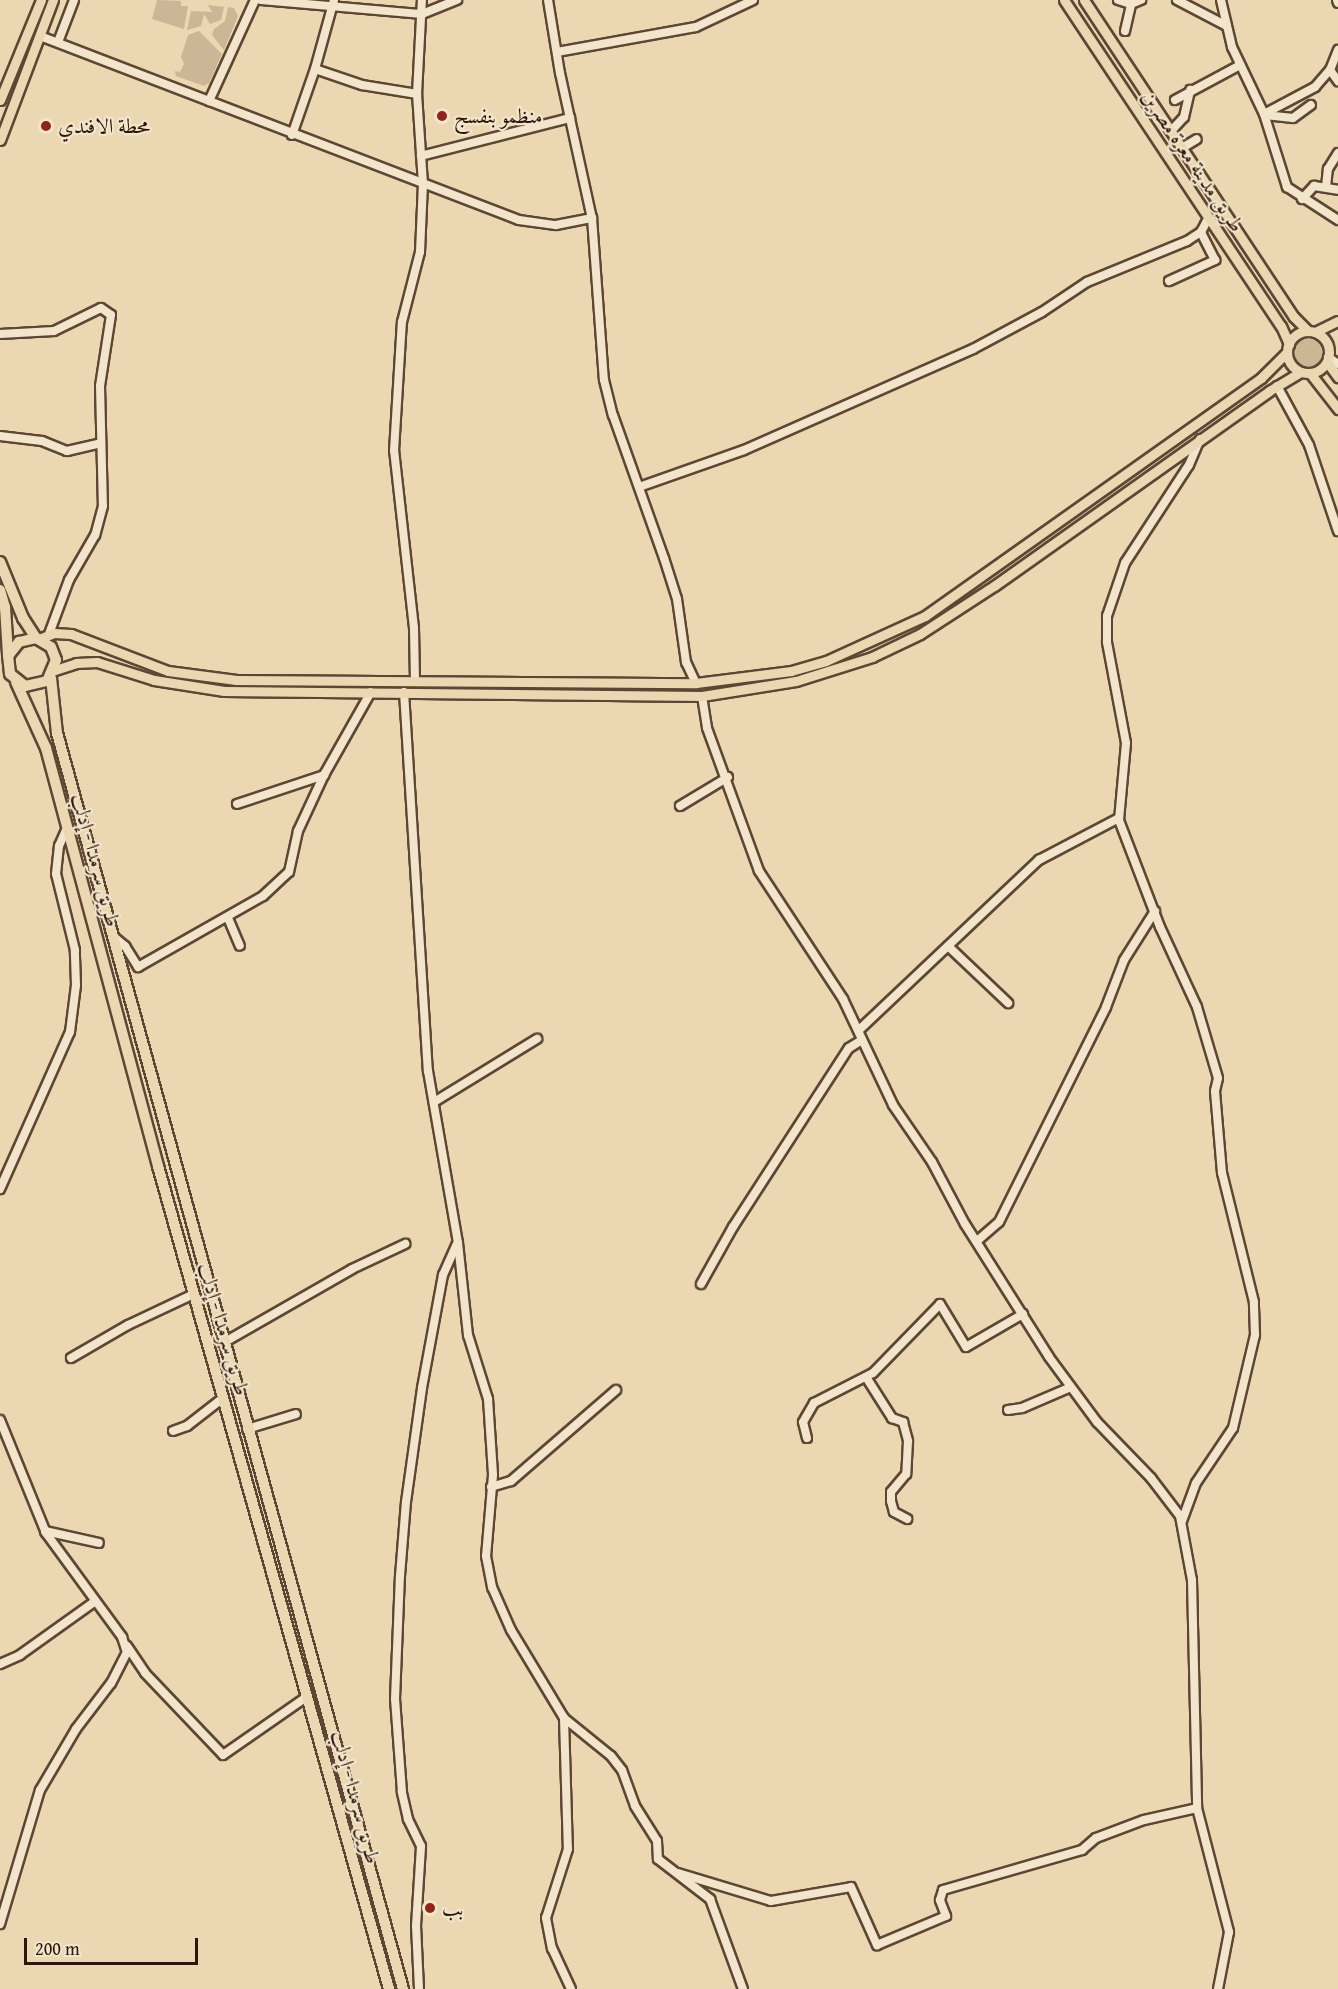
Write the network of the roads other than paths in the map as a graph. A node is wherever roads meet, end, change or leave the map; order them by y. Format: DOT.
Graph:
graph roads {
  1 [pos="41,0"];
  2 [pos="53,0"];
  3 [pos="74,0"];
  4 [pos="255,0"];
  5 [pos="261,0"];
  6 [pos="378,0"];
  7 [pos="422,0"];
  8 [pos="457,0"];
  9 [pos="548,0"];
  10 [pos="753,0"];
  11 [pos="1064,0"];
  12 [pos="1084,0"];
  13 [pos="1118,0"];
  14 [pos="1141,0"];
  15 [pos="1177,0"];
  16 [pos="1221,0"];
  17 [pos="299,2"];
  18 [pos="333,3"];
  19 [pos="1131,4"];
  20 [pos="377,10"];
  21 [pos="422,14"];
  22 [pos="1227,26"];
  23 [pos="1125,31"];
  24 [pos="40,36"];
  25 [pos="58,42"];
  26 [pos="1338,50"];
  27 [pos="557,52"];
  28 [pos="1240,66"];
  29 [pos="315,69"];
  30 [pos="1330,70"];
  31 [pos="1338,81"];
  32 [pos="1190,90"];
  33 [pos="417,94"];
  34 [pos="0,99"];
  35 [pos="1175,100"];
  36 [pos="208,101"];
  37 [pos="1311,105"];
  38 [pos="1264,114"];
  39 [pos="570,118"];
  40 [pos="1171,131"];
  41 [pos="292,135"];
  42 [pos="1197,139"];
  43 [pos="0,140"];
  44 [pos="1182,148"];
  45 [pos="1338,153"];
  46 [pos="421,156"];
  47 [pos="423,184"];
  48 [pos="1326,187"];
  49 [pos="1338,189"];
  50 [pos="1302,199"];
  51 [pos="1209,217"];
  52 [pos="592,218"];
  53 [pos="1338,220"];
  54 [pos="1201,232"];
  55 [pos="1169,281"];
  56 [pos="1338,321"];
  57 [pos="1312,331"];
  58 [pos="0,334"];
  59 [pos="1338,341"];
  60 [pos="1288,348"];
  61 [pos="1328,357"];
  62 [pos="1338,364"];
  63 [pos="1306,373"];
  64 [pos="1338,378"];
  65 [pos="1277,386"];
  66 [pos="1338,409"];
  67 [pos="0,436"];
  68 [pos="1201,438"];
  69 [pos="100,443"];
  70 [pos="639,487"];
  71 [pos="1338,531"];
  72 [pos="0,562"];
  73 [pos="0,590"];
  74 [pos="41,637"];
  75 [pos="8,656"];
  76 [pos="53,674"];
  77 [pos="321,680"];
  78 [pos="415,681"];
  79 [pos="16,682"];
  80 [pos="696,683"];
  81 [pos="322,692"];
  82 [pos="371,692"];
  83 [pos="404,692"];
  84 [pos="702,696"];
  85 [pos="324,774"];
  86 [pos="728,777"];
  87 [pos="237,804"];
  88 [pos="680,806"];
  89 [pos="1119,818"];
  90 [pos="68,828"];
  91 [pos="1155,911"];
  92 [pos="228,918"];
  93 [pos="112,935"];
  94 [pos="240,946"];
  95 [pos="948,946"];
  96 [pos="1008,1003"];
  97 [pos="859,1030"];
  98 [pos="537,1038"];
  99 [pos="862,1040"];
  100 [pos="434,1102"];
  101 [pos="0,1189"];
  102 [pos="977,1242"];
  103 [pos="458,1243"];
  104 [pos="405,1244"];
  105 [pos="701,1284"];
  106 [pos="194,1293"];
  107 [pos="1023,1314"];
  108 [pos="223,1343"];
  109 [pos="72,1358"];
  110 [pos="866,1377"];
  111 [pos="1071,1387"];
  112 [pos="616,1390"];
  113 [pos="223,1398"];
  114 [pos="1008,1410"];
  115 [pos="296,1414"];
  116 [pos="0,1420"];
  117 [pos="247,1430"];
  118 [pos="173,1431"];
  119 [pos="807,1438"];
  120 [pos="491,1488"];
  121 [pos="907,1519"];
  122 [pos="1182,1523"];
  123 [pos="45,1531"];
  124 [pos="99,1543"];
  125 [pos="94,1602"];
  126 [pos="125,1643"];
  127 [pos="0,1664"];
  128 [pos="308,1696"];
  129 [pos="564,1718"];
  130 [pos="1197,1808"];
  131 [pos="364,1843"];
  132 [pos="350,1848"];
  133 [pos="678,1873"];
  134 [pos="0,1924"];
  135 [pos="388,1989"];
  136 [pos="403,1989"];
  137 [pos="419,1989"];
  138 [pos="571,1989"];
  139 [pos="743,1989"];
  140 [pos="1218,1989"];
  1 -- 34 [label="main road"];
  2 -- 24 [label="main road"];
  3 -- 25 [label="street"];
  4 -- 36 [label="street"];
  5 -- 17 [label="street"];
  6 -- 20 [label="street"];
  7 -- 21 [label="street"];
  8 -- 21 [label="street"];
  9 -- 27 [label="street"];
  10 -- 27 [label="street"];
  11 -- 51 [label="main road, طريق مدينة معرة مصرين"];
  12 -- 40 [label="main road, طريق مدينة معرة مصرين"];
  13 -- 19 [label="street"];
  14 -- 19 [label="street"];
  15 -- 22 [label="street"];
  16 -- 22 [label="street"];
  17 -- 18 [label="street"];
  18 -- 20 [label="street"];
  18 -- 29 [label="street"];
  19 -- 23 [label="street"];
  20 -- 21 [label="street"];
  21 -- 33 [label="street"];
  22 -- 28 [label="street"];
  24 -- 25 [label="street"];
  24 -- 43 [label="main road"];
  25 -- 36 [label="street"];
  26 -- 30 [label="street"];
  27 -- 39 [label="street"];
  28 -- 32 [label="street"];
  28 -- 38 [label="street"];
  29 -- 33 [label="street"];
  29 -- 41 [label="street"];
  30 -- 31 [label="street"];
  30 -- 38 [label="street"];
  32 -- 35 [label="street"];
  32 -- 40 [label="street"];
  33 -- 46 [label="street"];
  36 -- 41 [label="street"];
  37 -- 38 [label="street"];
  38 -- 50 [label="street"];
  39 -- 46 [label="street"];
  39 -- 52 [label="street"];
  40 -- 44 [label="main road, طريق مدينة معرة مصرين"];
  41 -- 47 [label="street"];
  42 -- 44 [label="street"];
  44 -- 57 [label="main road, طريق مدينة معرة مصرين"];
  45 -- 48 [label="street"];
  46 -- 47 [label="street"];
  47 -- 52 [label="street"];
  47 -- 78 [label="street"];
  48 -- 49 [label="street"];
  48 -- 50 [label="street"];
  50 -- 53 [label="street"];
  51 -- 54 [label="street"];
  51 -- 60 [label="main road, طريق مدينة معرة مصرين"];
  52 -- 70 [label="street"];
  54 -- 55 [label="street"];
  54 -- 70 [label="street"];
  56 -- 57 [label="main road"];
  57 -- 60 [label="main road"];
  57 -- 61 [label="main road"];
  58 -- 69 [label="street"];
  59 -- 61 [label="main road"];
  60 -- 63 [label="main road"];
  60 -- 80 [label="main road"];
  61 -- 62 [label="street"];
  61 -- 63 [label="main road"];
  61 -- 64 [label="main road"];
  63 -- 65 [label="main road"];
  63 -- 66 [label="main road"];
  65 -- 68 [label="main road"];
  65 -- 71 [label="street"];
  67 -- 69 [label="street"];
  68 -- 84 [label="main road"];
  68 -- 89 [label="street"];
  69 -- 74 [label="street"];
  70 -- 80 [label="street"];
  72 -- 74 [label="highway"];
  73 -- 75 [label="highway"];
  74 -- 75 [label="highway"];
  74 -- 76 [label="highway"];
  74 -- 77 [label="main road"];
  75 -- 79 [label="highway"];
  76 -- 79 [label="highway"];
  76 -- 81 [label="main road"];
  76 -- 93 [label="highway, طريق سرمدا - إدلب"];
  77 -- 78 [label="main road"];
  77 -- 81 [label="main road"];
  78 -- 80 [label="main road"];
  79 -- 90 [label="highway, طريق سرمدا - إدلب"];
  81 -- 82 [label="main road"];
  82 -- 83 [label="main road"];
  82 -- 85 [label="street"];
  83 -- 84 [label="main road"];
  83 -- 100 [label="street"];
  84 -- 86 [label="street"];
  85 -- 87 [label="street"];
  85 -- 92 [label="street"];
  86 -- 88 [label="street"];
  86 -- 97 [label="street"];
  89 -- 91 [label="street"];
  89 -- 95 [label="street"];
  90 -- 101 [label="street"];
  90 -- 106 [label="highway, طريق سرمدا - إدلب"];
  91 -- 102 [label="street"];
  91 -- 122 [label="street"];
  92 -- 93 [label="street"];
  92 -- 94 [label="street"];
  93 -- 108 [label="highway, طريق سرمدا - إدلب"];
  95 -- 96 [label="street"];
  95 -- 97 [label="street"];
  97 -- 99 [label="street"];
  98 -- 100 [label="street"];
  99 -- 102 [label="street"];
  99 -- 105 [label="street"];
  100 -- 103 [label="street"];
  102 -- 107 [label="street"];
  103 -- 120 [label="street"];
  103 -- 137 [label="street"];
  104 -- 108 [label="street"];
  106 -- 109 [label="street"];
  106 -- 113 [label="highway, طريق سرمدا - إدلب"];
  107 -- 110 [label="street"];
  107 -- 111 [label="street"];
  108 -- 117 [label="highway, طريق سرمدا - إدلب"];
  110 -- 119 [label="street"];
  110 -- 121 [label="street"];
  111 -- 114 [label="street"];
  111 -- 122 [label="street"];
  112 -- 120 [label="street"];
  113 -- 118 [label="street"];
  113 -- 128 [label="highway, طريق سرمدا - إدلب"];
  115 -- 117 [label="street"];
  116 -- 123 [label="street"];
  117 -- 131 [label="highway, طريق سرمدا - إدلب"];
  120 -- 129 [label="street"];
  122 -- 130 [label="street"];
  123 -- 124 [label="street"];
  123 -- 125 [label="street"];
  125 -- 126 [label="street"];
  125 -- 127 [label="street"];
  126 -- 128 [label="street"];
  126 -- 134 [label="street"];
  128 -- 132 [label="highway, طريق سرمدا - إدلب"];
  129 -- 133 [label="street"];
  129 -- 138 [label="street"];
  130 -- 133 [label="street"];
  130 -- 140 [label="street"];
  131 -- 132 [label="highway"];
  131 -- 136 [label="highway, طريق سرمدا - إدلب"];
  132 -- 135 [label="highway, طريق سرمدا - إدلب"];
  133 -- 139 [label="street"];
}
